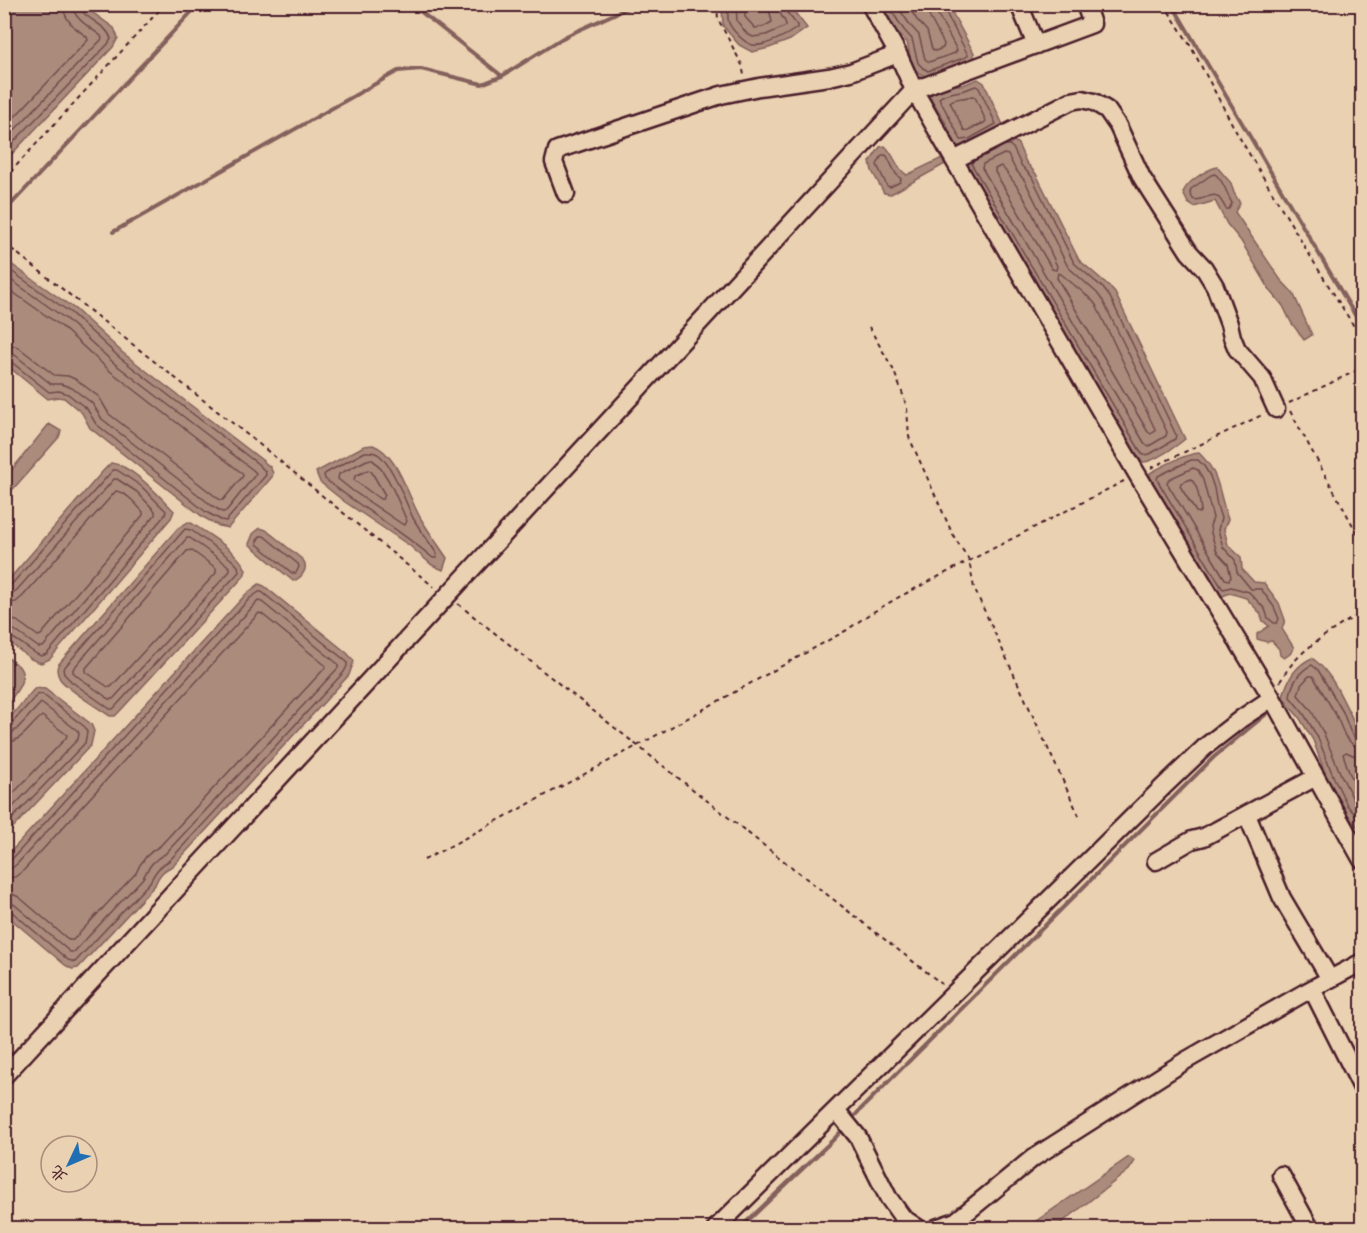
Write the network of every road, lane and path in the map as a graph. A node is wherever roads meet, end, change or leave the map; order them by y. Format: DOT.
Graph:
graph roads {
  1 [pos="165,4"];
  2 [pos="717,4"];
  3 [pos="870,4"];
  4 [pos="1019,4"];
  5 [pos="1084,4"];
  6 [pos="1164,4"];
  7 [pos="1035,45"];
  8 [pos="898,54"];
  9 [pos="747,89"];
  10 [pos="914,90"];
  11 [pos="954,160"];
  12 [pos="4,179"];
  13 [pos="566,194"];
  14 [pos="4,243"];
  15 [pos="869,327"];
  16 [pos="1362,339"];
  17 [pos="1362,368"];
  18 [pos="1281,407"];
  19 [pos="1137,474"];
  20 [pos="1362,542"];
  21 [pos="969,560"];
  22 [pos="446,597"];
  23 [pos="1362,612"];
  24 [pos="1272,698"];
  25 [pos="637,746"];
  26 [pos="1316,777"];
  27 [pos="1247,815"];
  28 [pos="1081,820"];
  29 [pos="424,860"];
  30 [pos="1362,860"];
  31 [pos="1156,861"];
  32 [pos="1362,962"];
  33 [pos="1329,980"];
  34 [pos="1312,988"];
  35 [pos="954,994"];
  36 [pos="4,1076"];
  37 [pos="1362,1088"];
  38 [pos="843,1119"];
  39 [pos="1281,1175"];
  40 [pos="716,1228"];
  41 [pos="918,1228"];
  42 [pos="936,1228"];
  43 [pos="1310,1228"];
  1 -- 12 [label="path"];
  2 -- 9 [label="path"];
  3 -- 8 [label="street"];
  4 -- 7 [label="street"];
  5 -- 7 [label="street"];
  6 -- 16 [label="path"];
  7 -- 10 [label="street"];
  8 -- 9 [label="street"];
  8 -- 10 [label="street"];
  9 -- 13 [label="street"];
  10 -- 11 [label="street"];
  10 -- 22 [label="street"];
  11 -- 18 [label="street"];
  11 -- 19 [label="street"];
  14 -- 22 [label="path"];
  15 -- 21 [label="path"];
  17 -- 18 [label="path"];
  18 -- 19 [label="path"];
  18 -- 20 [label="path"];
  19 -- 21 [label="path"];
  19 -- 24 [label="street"];
  21 -- 25 [label="path"];
  21 -- 28 [label="path"];
  22 -- 25 [label="path"];
  22 -- 36 [label="street"];
  23 -- 24 [label="path"];
  24 -- 26 [label="street"];
  24 -- 35 [label="street"];
  25 -- 29 [label="path"];
  25 -- 35 [label="path"];
  26 -- 27 [label="street"];
  26 -- 30 [label="street"];
  27 -- 31 [label="street"];
  27 -- 33 [label="street"];
  32 -- 33 [label="street"];
  33 -- 34 [label="street"];
  34 -- 37 [label="street"];
  34 -- 42 [label="street"];
  35 -- 38 [label="street"];
  38 -- 40 [label="street"];
  38 -- 41 [label="street"];
  39 -- 43 [label="street"];
}
